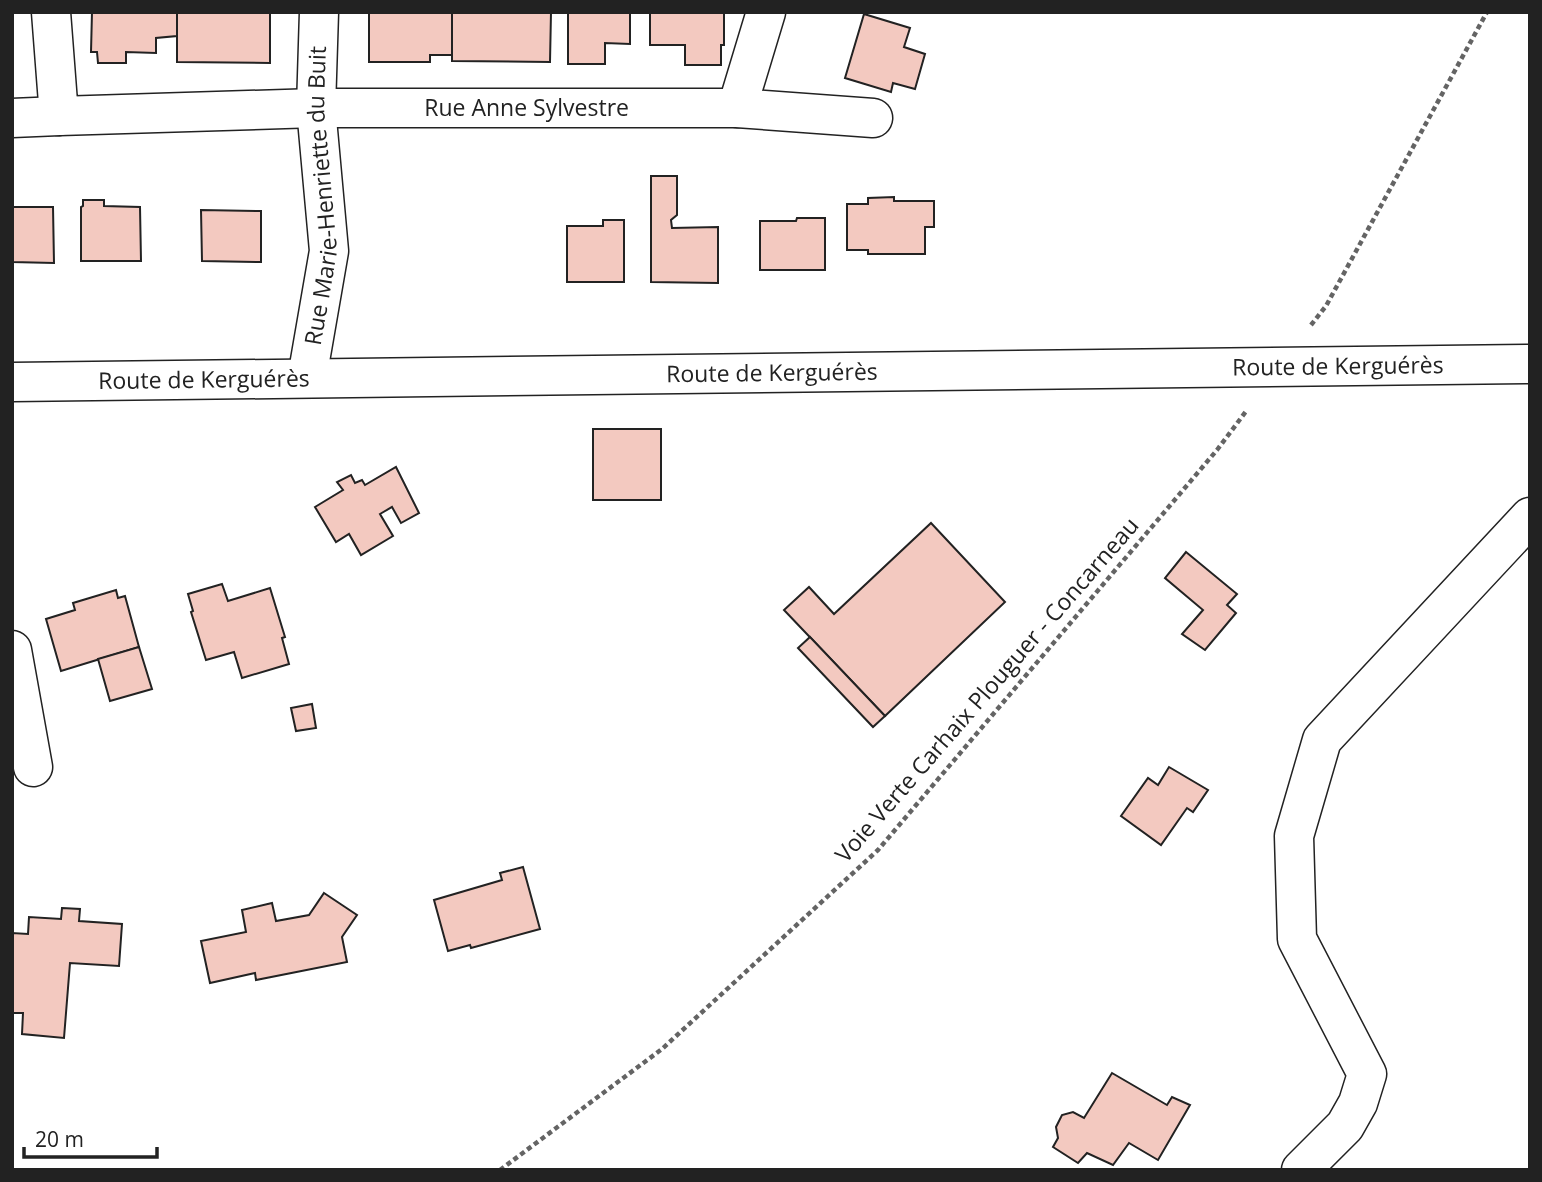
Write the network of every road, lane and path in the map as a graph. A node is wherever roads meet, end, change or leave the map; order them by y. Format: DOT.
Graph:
graph roads {
  1 [pos="51,12"];
  2 [pos="319,12"];
  3 [pos="766,12"];
  4 [pos="1487,12"];
  5 [pos="316,108"];
  6 [pos="737,108"];
  7 [pos="60,116"];
  8 [pos="12,118"];
  9 [pos="873,118"];
  10 [pos="1530,364"];
  11 [pos="1280,367"];
  12 [pos="307,378"];
  13 [pos="12,382"];
  14 [pos="1530,517"];
  15 [pos="12,650"];
  16 [pos="33,767"];
  17 [pos="500,1170"];
  18 [pos="1301,1170"];
  1 -- 7 [label="street"];
  2 -- 5 [label="street, Rue Marie-Henriette du Buit"];
  3 -- 6 [label="street"];
  4 -- 11 [label="path, Voie Verte Carhaix Plouguer - Concarneau"];
  5 -- 6 [label="street, Rue Anne Sylvestre"];
  5 -- 7 [label="street, Rue Anne Sylvestre"];
  5 -- 12 [label="street, Rue Marie-Henriette du Buit"];
  6 -- 9 [label="street, Rue Anne Sylvestre"];
  7 -- 8 [label="street, Rue Anne Sylvestre"];
  10 -- 11 [label="street, Route de Kerguérès"];
  11 -- 12 [label="street, Route de Kerguérès"];
  11 -- 17 [label="path, Voie Verte Carhaix Plouguer - Concarneau"];
  12 -- 13 [label="street, Route de Kerguérès"];
  14 -- 18 [label="street"];
  15 -- 16 [label="street"];
}
